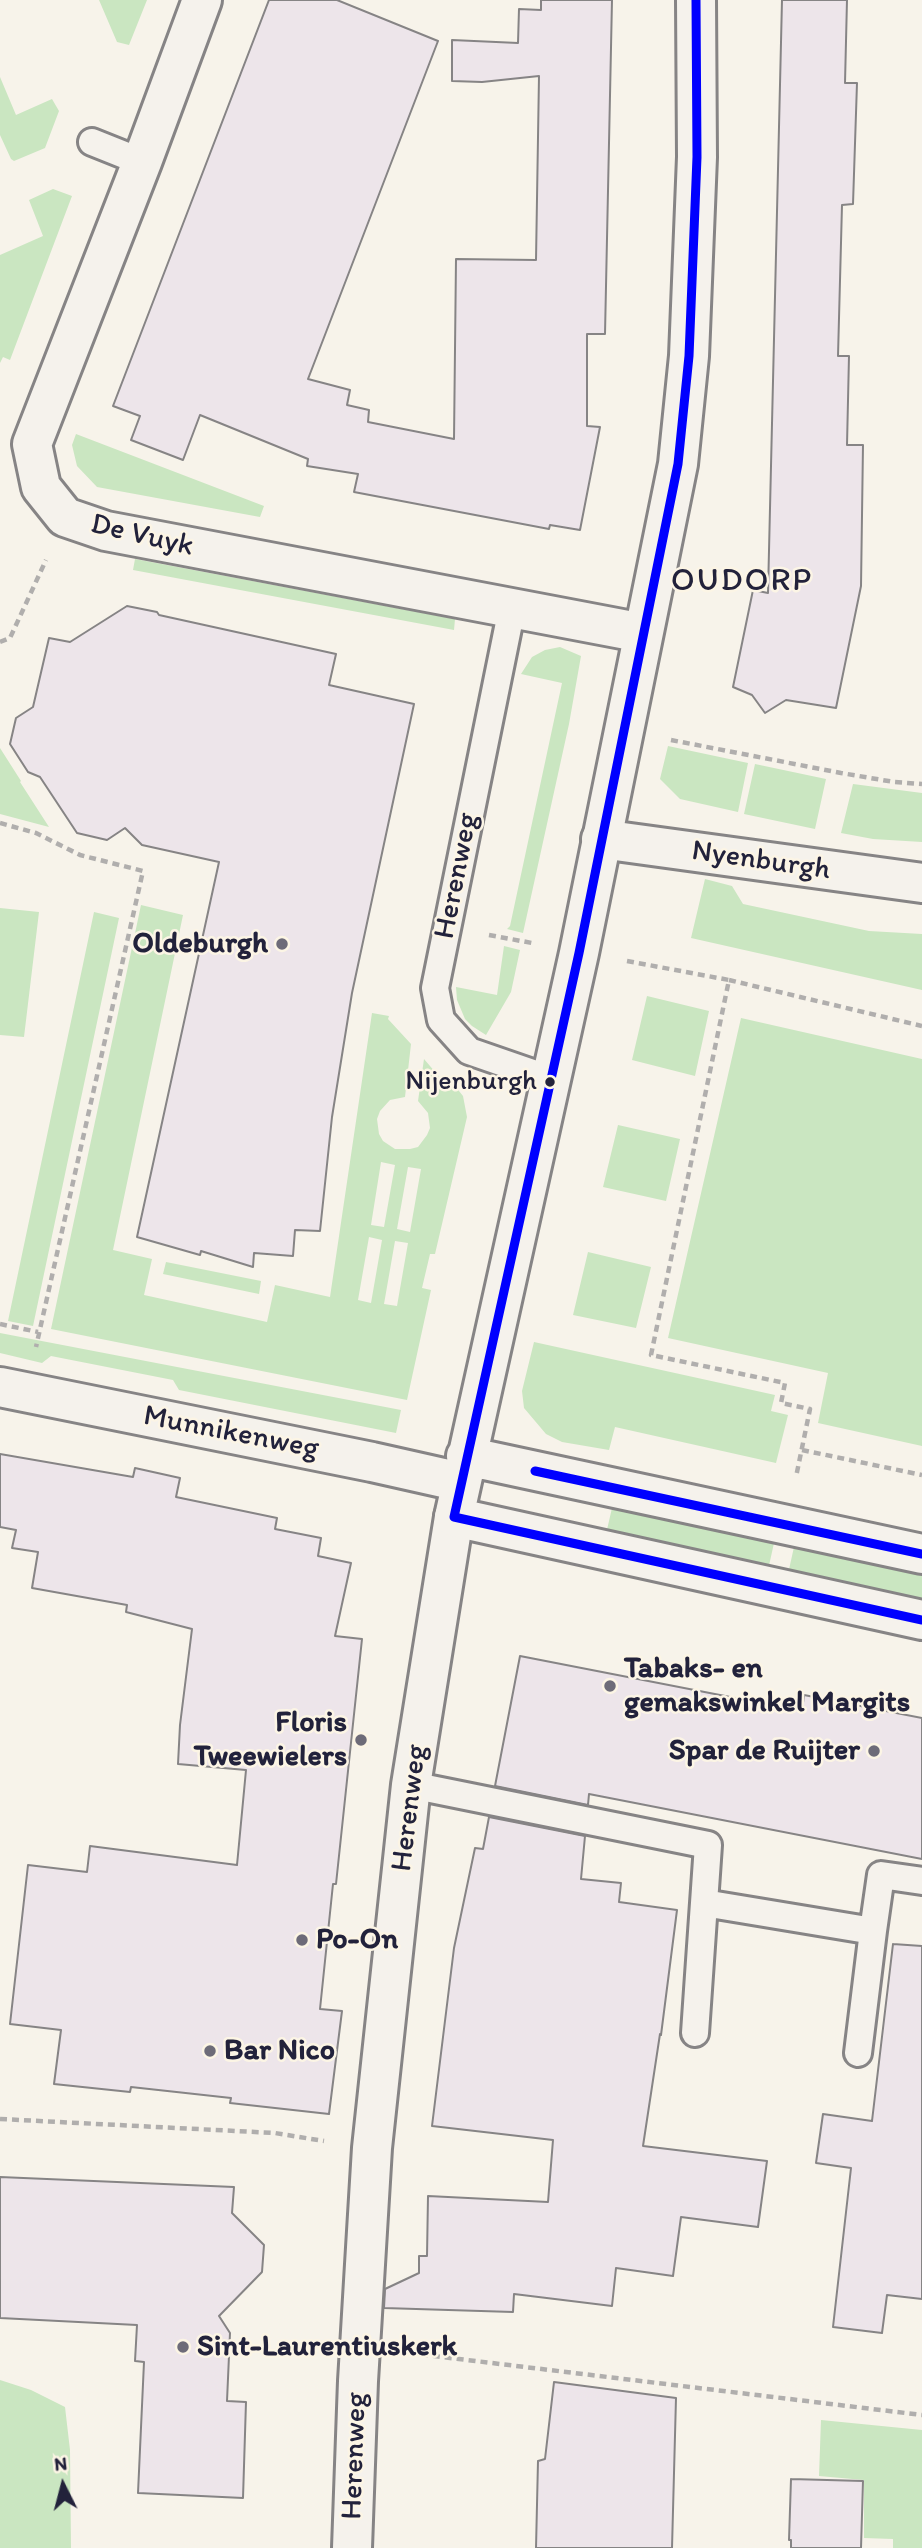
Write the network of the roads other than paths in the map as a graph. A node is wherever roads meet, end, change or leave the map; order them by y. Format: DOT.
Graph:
graph roads {
  1 [pos="202,0"];
  2 [pos="696,0"];
  3 [pos="92,142"];
  4 [pos="142,162"];
  5 [pos="512,608"];
  6 [pos="643,633"];
  7 [pos="601,839"];
  8 [pos="922,883"];
  9 [pos="551,1079"];
  10 [pos="14,1390"];
  11 [pos="460,1485"];
  12 [pos="922,1554"];
  13 [pos="922,1620"];
  14 [pos="411,1785"];
  15 [pos="922,1881"];
  16 [pos="704,1903"];
  17 [pos="873,1931"];
  18 [pos="695,2033"];
  19 [pos="858,2053"];
  20 [pos="352,2548"];
  1 -- 4 [label="street, De Vuyk"];
  2 -- 6 [label="street, Herenweg"];
  3 -- 4 [label="lane"];
  4 -- 5 [label="street, De Vuyk"];
  5 -- 6 [label="street, De Vuyk"];
  5 -- 9 [label="lane, Herenweg"];
  6 -- 7 [label="street, Herenweg"];
  7 -- 8 [label="street, Nyenburgh"];
  7 -- 9 [label="street, Herenweg"];
  9 -- 11 [label="street, Herenweg"];
  10 -- 11 [label="street, Munnikenweg"];
  11 -- 12 [label="street"];
  11 -- 13 [label="street"];
  11 -- 14 [label="street, Herenweg"];
  14 -- 16 [label="lane"];
  14 -- 20 [label="street, Herenweg"];
  15 -- 17 [label="lane"];
  16 -- 17 [label="lane"];
  16 -- 18 [label="lane"];
  17 -- 19 [label="lane"];
}
